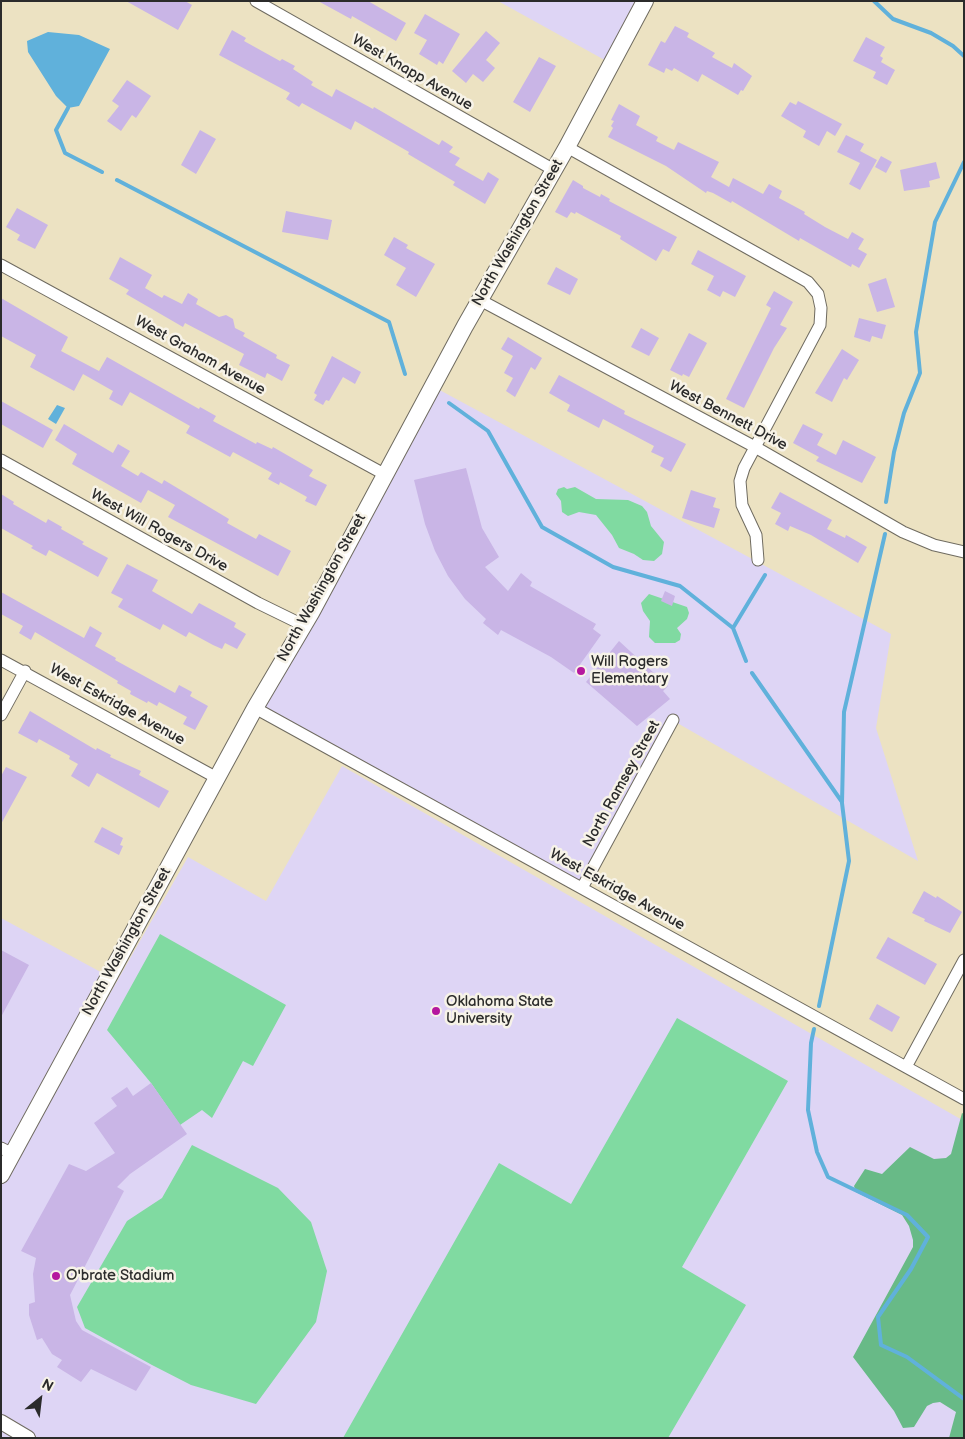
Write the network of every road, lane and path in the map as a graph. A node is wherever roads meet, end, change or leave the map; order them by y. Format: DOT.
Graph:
graph roads {
  1 [pos="256,1"];
  2 [pos="645,1"];
  3 [pos="567,147"];
  4 [pos="554,170"];
  5 [pos="1,265"];
  6 [pos="480,300"];
  7 [pos="755,447"];
  8 [pos="1,460"];
  9 [pos="384,474"];
  10 [pos="964,552"];
  11 [pos="758,560"];
  12 [pos="303,625"];
  13 [pos="1,660"];
  14 [pos="25,671"];
  15 [pos="255,708"];
  16 [pos="1,715"];
  17 [pos="673,720"];
  18 [pos="217,778"];
  19 [pos="582,888"];
  20 [pos="964,960"];
  21 [pos="906,1067"];
  22 [pos="964,1099"];
  23 [pos="7,1151"];
  24 [pos="1,1175"];
  25 [pos="1,1422"];
  26 [pos="28,1438"];
  1 -- 4 [label="street, West Knapp Avenue"];
  2 -- 3 [label="main road, North Washington Street"];
  3 -- 4 [label="main road, North Washington Street"];
  3 -- 7 [label="street"];
  4 -- 6 [label="main road, North Washington Street"];
  5 -- 9 [label="street, West Graham Avenue"];
  6 -- 7 [label="street, West Bennett Drive"];
  6 -- 9 [label="main road, North Washington Street"];
  7 -- 10 [label="street, West Bennett Drive"];
  7 -- 11 [label="street"];
  8 -- 12 [label="street, West Will Rogers Drive"];
  9 -- 12 [label="main road, North Washington Street"];
  12 -- 15 [label="main road, North Washington Street"];
  13 -- 14 [label="street, West Eskridge Avenue"];
  14 -- 16 [label="street"];
  14 -- 18 [label="street, West Eskridge Avenue"];
  15 -- 18 [label="main road, North Washington Street"];
  15 -- 19 [label="street, West Eskridge Avenue"];
  17 -- 19 [label="street, North Ramsey Street"];
  18 -- 23 [label="main road, North Washington Street"];
  19 -- 21 [label="street, West Eskridge Avenue"];
  20 -- 21 [label="street"];
  21 -- 22 [label="street, West Eskridge Avenue"];
  23 -- 24 [label="main road, North Washington Street"];
  25 -- 26 [label="street"];
}
